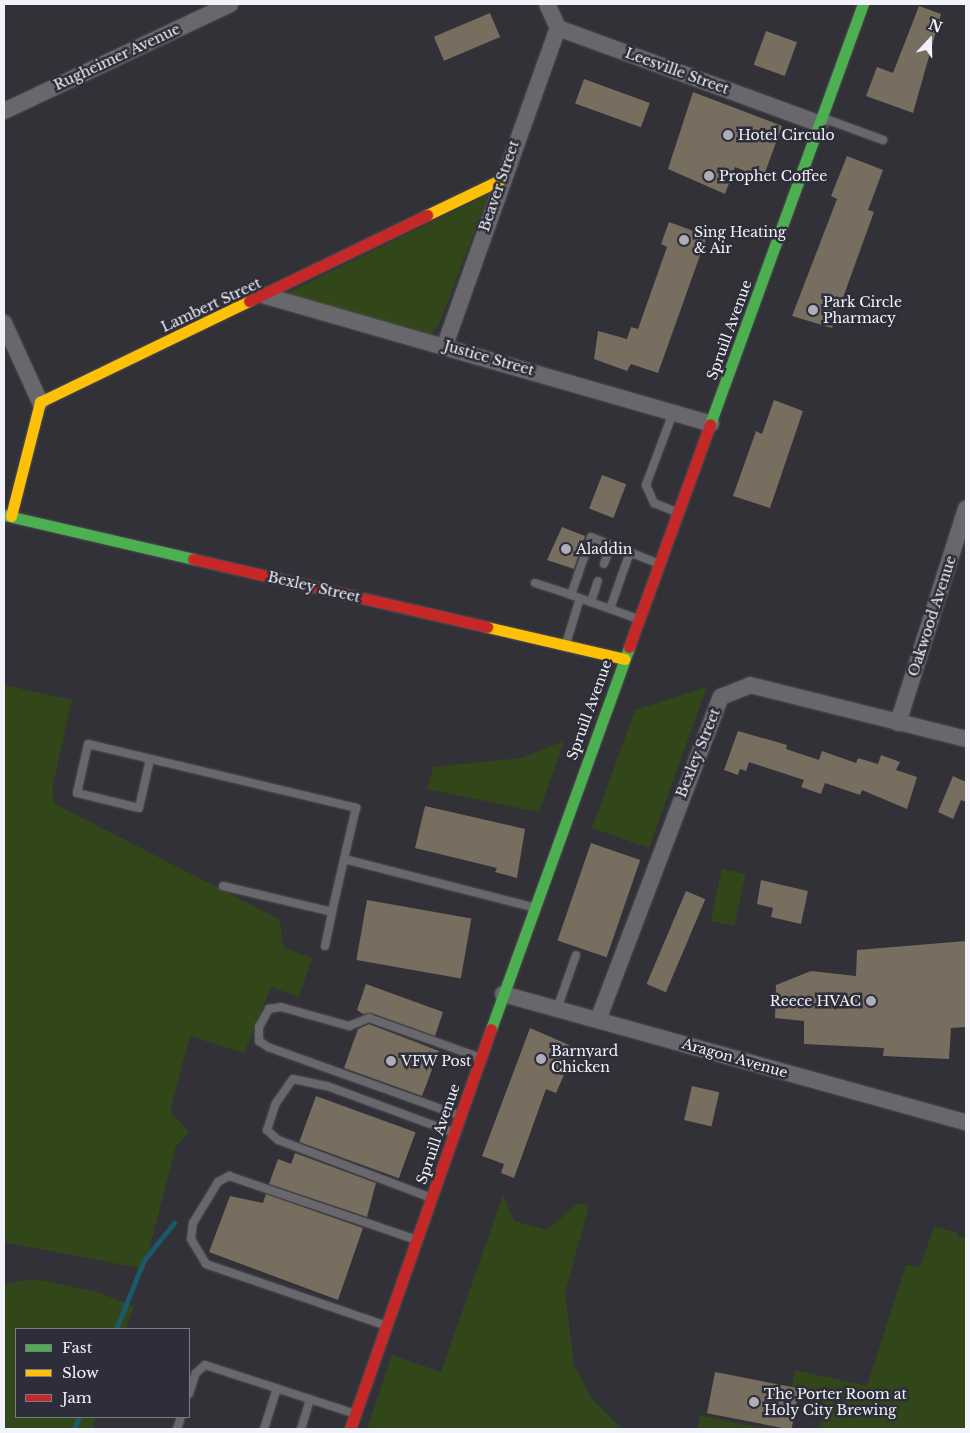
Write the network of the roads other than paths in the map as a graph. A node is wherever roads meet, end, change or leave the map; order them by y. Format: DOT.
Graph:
graph roads {
  1 [pos="230,4"];
  2 [pos="547,4"];
  3 [pos="863,4"];
  4 [pos="558,28"];
  5 [pos="4,111"];
  6 [pos="821,121"];
  7 [pos="883,140"];
  8 [pos="500,180"];
  9 [pos="266,296"];
  10 [pos="4,323"];
  11 [pos="445,345"];
  12 [pos="40,402"];
  13 [pos="672,413"];
  14 [pos="711,424"];
  15 [pos="966,508"];
  16 [pos="678,513"];
  17 [pos="8,515"];
  18 [pos="611,545"];
  19 [pos="630,552"];
  20 [pos="604,564"];
  21 [pos="659,564"];
  22 [pos="598,581"];
  23 [pos="535,582"];
  24 [pos="571,595"];
  25 [pos="580,598"];
  26 [pos="591,602"];
  27 [pos="610,609"];
  28 [pos="639,619"];
  29 [pos="566,646"];
  30 [pos="624,659"];
  31 [pos="898,723"];
  32 [pos="966,739"];
  33 [pos="150,759"];
  34 [pos="344,859"];
  35 [pos="223,886"];
  36 [pos="534,907"];
  37 [pos="332,912"];
  38 [pos="325,946"];
  39 [pos="576,955"];
  40 [pos="503,994"];
  41 [pos="557,1009"];
  42 [pos="598,1020"];
  43 [pos="480,1058"];
  44 [pos="460,1116"];
  45 [pos="966,1122"];
  46 [pos="454,1133"];
  47 [pos="431,1198"];
  48 [pos="416,1240"];
  49 [pos="386,1325"];
  50 [pos="276,1388"];
  51 [pos="190,1391"];
  52 [pos="310,1399"];
  53 [pos="355,1414"];
  54 [pos="264,1429"];
  55 [pos="301,1429"];
  56 [pos="350,1429"];
  1 -- 5 [label="street, Rugheimer Avenue"];
  2 -- 4 [label="street"];
  3 -- 6 [label="street, Spruill Avenue"];
  4 -- 6 [label="street, Leesville Street"];
  4 -- 8 [label="street, Beaver Street"];
  6 -- 7 [label="lane"];
  6 -- 14 [label="street, Spruill Avenue"];
  8 -- 9 [label="street, Lambert Street"];
  8 -- 11 [label="street, Beaver Street"];
  9 -- 11 [label="street, Justice Street"];
  9 -- 12 [label="street, Lambert Street"];
  10 -- 12 [label="street"];
  11 -- 13 [label="street, Justice Street"];
  12 -- 17 [label="street"];
  13 -- 14 [label="street, Justice Street"];
  13 -- 16 [label="lane"];
  14 -- 16 [label="street, Spruill Avenue"];
  15 -- 31 [label="street, Oakwood Avenue"];
  16 -- 21 [label="street, Spruill Avenue"];
  17 -- 29 [label="street, Bexley Street"];
  18 -- 19 [label="lane"];
  18 -- 20 [label="lane"];
  18 -- 24 [label="lane"];
  19 -- 21 [label="lane"];
  19 -- 27 [label="lane"];
  21 -- 28 [label="street, Spruill Avenue"];
  22 -- 26 [label="lane"];
  23 -- 24 [label="lane"];
  24 -- 25 [label="lane"];
  25 -- 26 [label="lane"];
  25 -- 29 [label="lane"];
  26 -- 27 [label="lane"];
  27 -- 28 [label="lane"];
  28 -- 30 [label="street, Spruill Avenue"];
  29 -- 30 [label="street, Bexley Street"];
  30 -- 36 [label="street, Spruill Avenue"];
  31 -- 32 [label="street, Bexley Street"];
  31 -- 42 [label="street, Bexley Street"];
  33 -- 33 [label="lane"];
  33 -- 34 [label="lane"];
  34 -- 36 [label="lane"];
  34 -- 37 [label="lane"];
  35 -- 37 [label="lane"];
  36 -- 40 [label="street, Spruill Avenue"];
  37 -- 38 [label="lane"];
  39 -- 41 [label="lane"];
  40 -- 41 [label="street, Aragon Avenue"];
  40 -- 43 [label="street, Spruill Avenue"];
  41 -- 42 [label="street, Aragon Avenue"];
  42 -- 45 [label="street, Aragon Avenue"];
  43 -- 44 [label="street, Spruill Avenue"];
  43 -- 44 [label="lane"];
  44 -- 46 [label="street, Spruill Avenue"];
  46 -- 47 [label="street, Spruill Avenue"];
  46 -- 47 [label="lane"];
  47 -- 48 [label="street, Spruill Avenue"];
  48 -- 49 [label="street, Spruill Avenue"];
  48 -- 49 [label="lane"];
  49 -- 53 [label="street, Spruill Avenue"];
  50 -- 51 [label="lane"];
  50 -- 52 [label="lane"];
  50 -- 54 [label="lane"];
  52 -- 53 [label="lane"];
  52 -- 55 [label="lane"];
  53 -- 56 [label="street, Spruill Avenue"];
}
